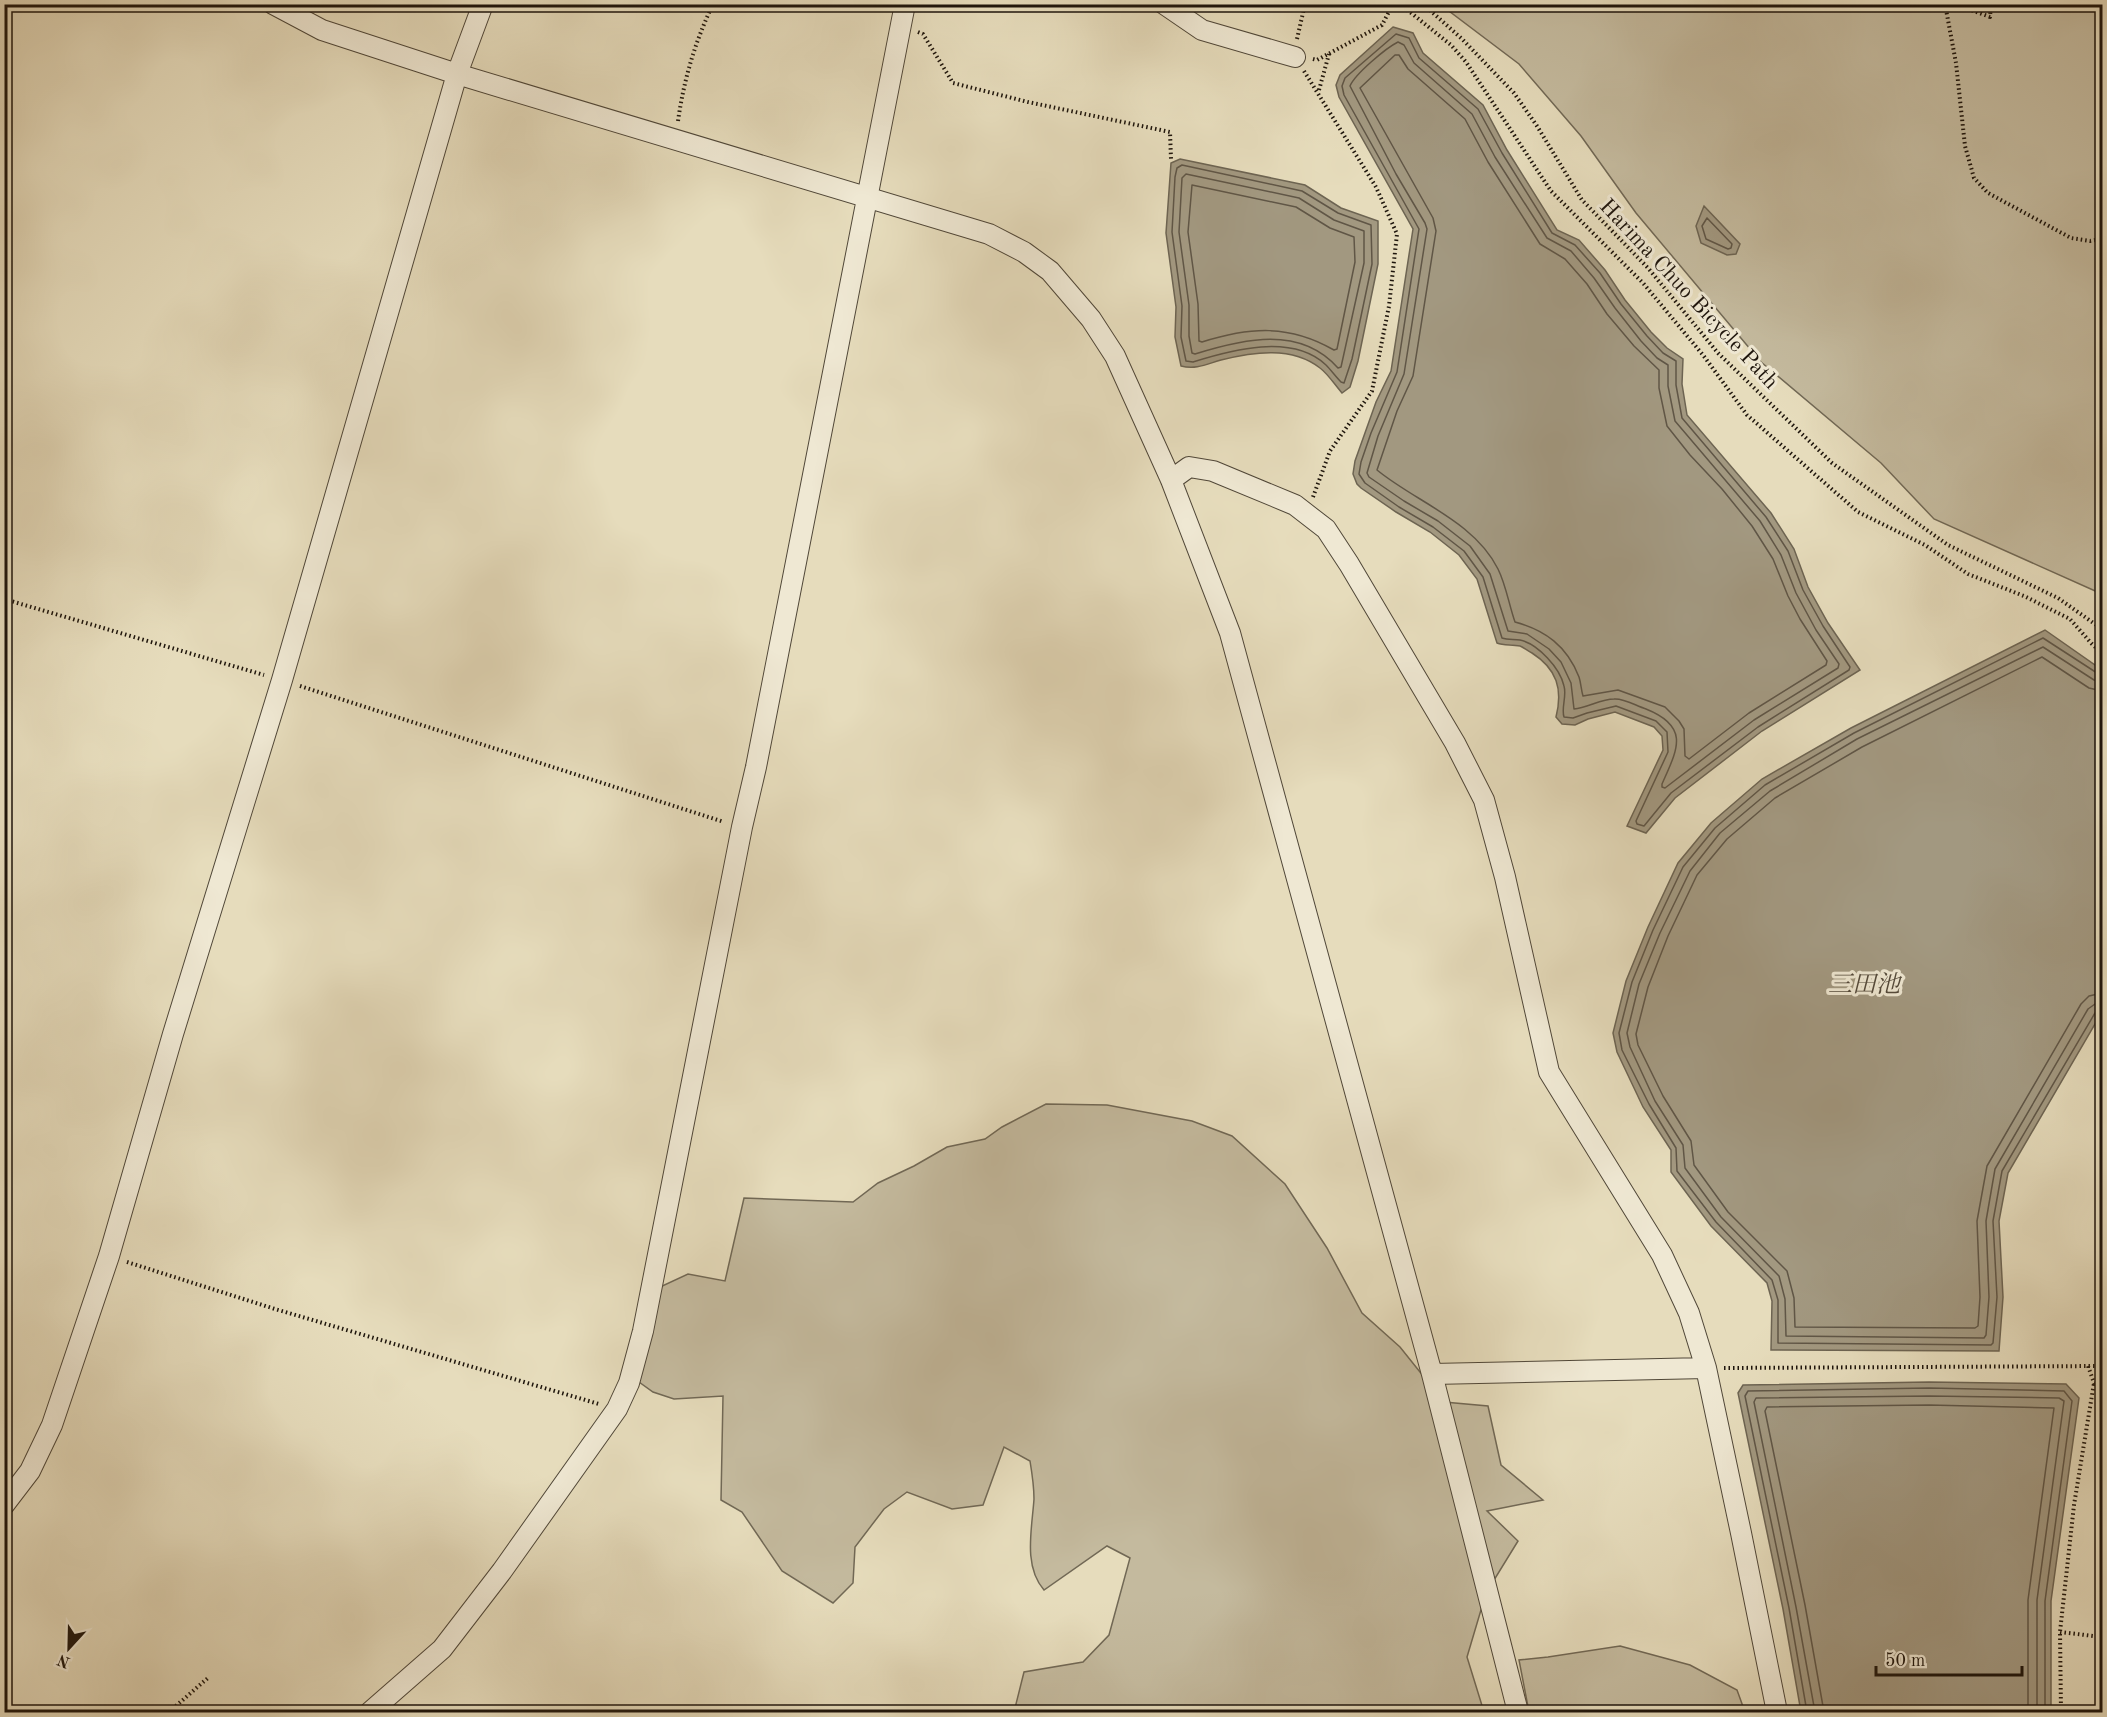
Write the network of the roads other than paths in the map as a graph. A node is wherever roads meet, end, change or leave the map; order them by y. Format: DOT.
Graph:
graph roads {
  1 [pos="273,4"];
  2 [pos="483,4"];
  3 [pos="1164,4"];
  4 [pos="903,9"];
  5 [pos="1295,57"];
  6 [pos="457,74"];
  7 [pos="868,196"];
  8 [pos="1172,480"];
  9 [pos="1706,1368"];
  10 [pos="1432,1374"];
  11 [pos="4,1505"];
  12 [pos="370,1713"];
  13 [pos="1518,1713"];
  14 [pos="1777,1713"];
  1 -- 6 [label="street"];
  2 -- 6 [label="street"];
  3 -- 5 [label="street"];
  4 -- 7 [label="street"];
  6 -- 7 [label="street"];
  6 -- 11 [label="street"];
  7 -- 8 [label="street"];
  7 -- 12 [label="street"];
  8 -- 9 [label="street"];
  8 -- 10 [label="street"];
  9 -- 10 [label="street"];
  9 -- 14 [label="street"];
  10 -- 13 [label="street"];
}
